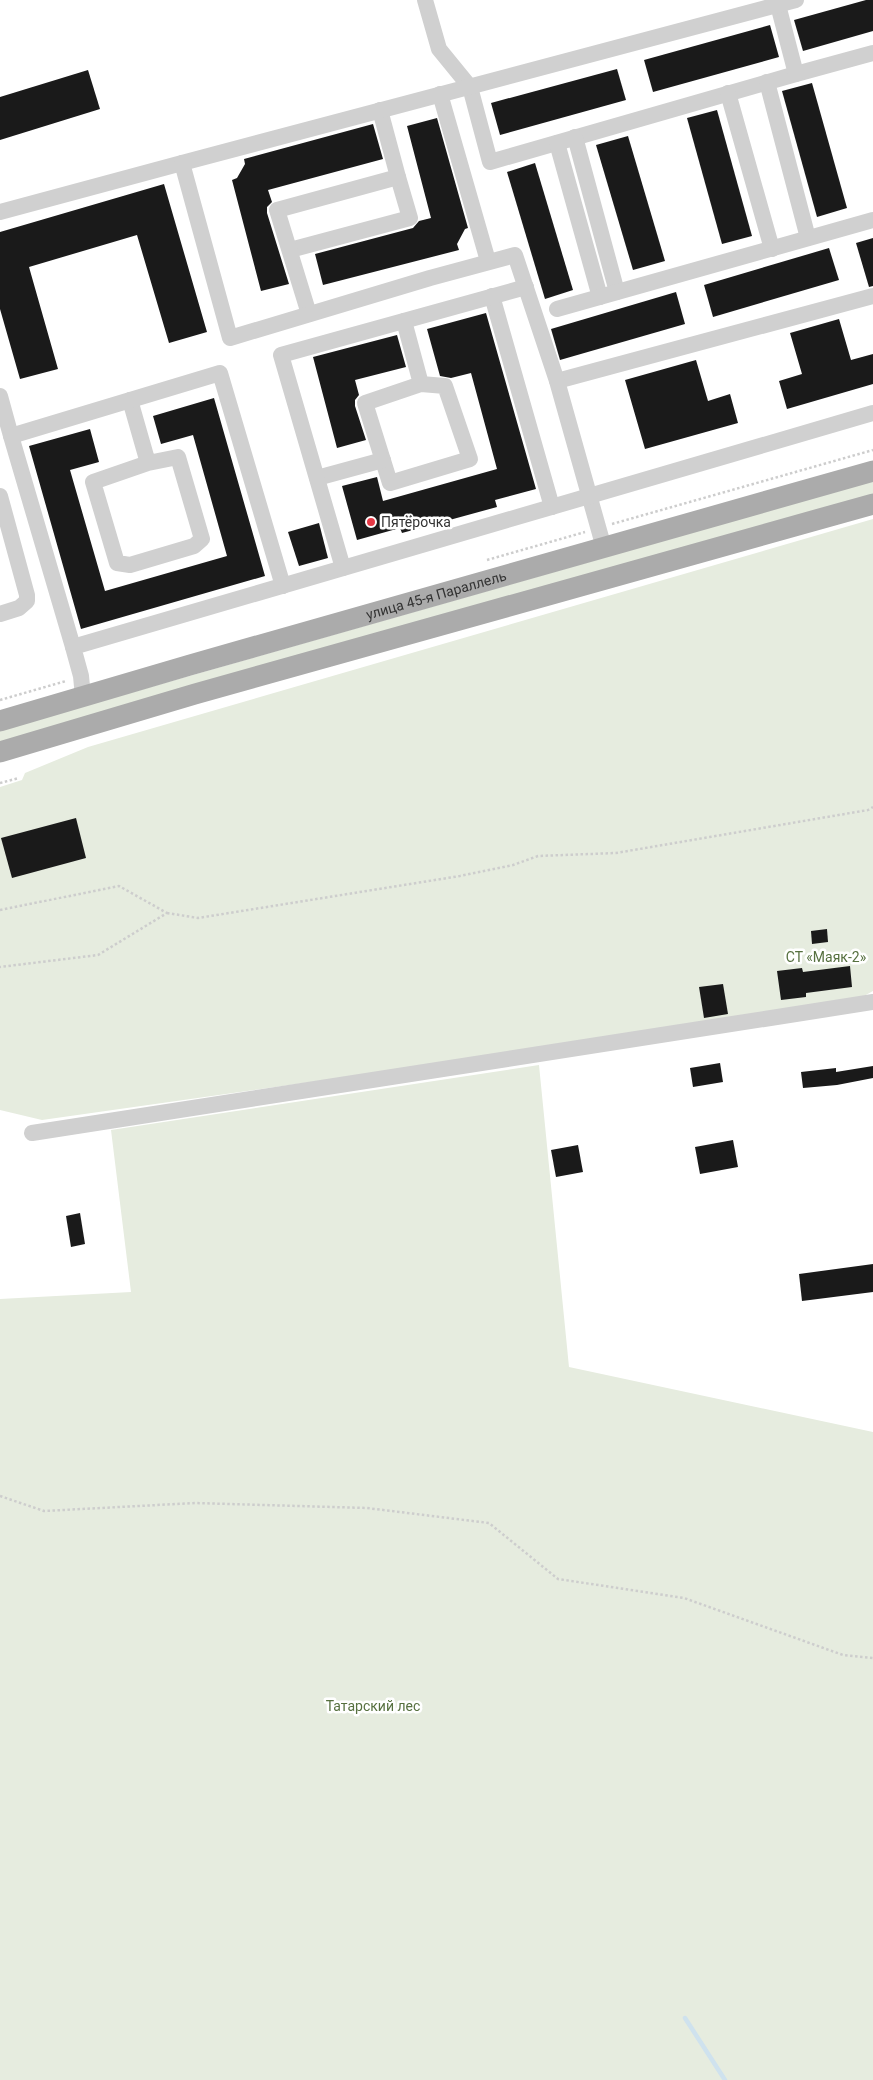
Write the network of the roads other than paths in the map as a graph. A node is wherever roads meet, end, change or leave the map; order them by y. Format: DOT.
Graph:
graph roads {
  1 [pos="425,0"];
  2 [pos="796,0"];
  3 [pos="778,5"];
  4 [pos="873,54"];
  5 [pos="796,74"];
  6 [pos="767,82"];
  7 [pos="470,87"];
  8 [pos="728,93"];
  9 [pos="440,94"];
  10 [pos="380,110"];
  11 [pos="575,137"];
  12 [pos="557,143"];
  13 [pos="182,163"];
  14 [pos="398,177"];
  15 [pos="0,212"];
  16 [pos="873,220"];
  17 [pos="808,238"];
  18 [pos="772,249"];
  19 [pos="290,250"];
  20 [pos="488,261"];
  21 [pos="526,287"];
  22 [pos="618,292"];
  23 [pos="492,296"];
  24 [pos="873,296"];
  25 [pos="600,297"];
  26 [pos="558,309"];
  27 [pos="310,314"];
  28 [pos="404,321"];
  29 [pos="557,381"];
  30 [pos="421,384"];
  31 [pos="0,396"];
  32 [pos="130,400"];
  33 [pos="873,413"];
  34 [pos="11,436"];
  35 [pos="382,460"];
  36 [pos="148,463"];
  37 [pos="873,471"];
  38 [pos="317,478"];
  39 [pos="0,496"];
  40 [pos="589,496"];
  41 [pos="873,504"];
  42 [pos="552,507"];
  43 [pos="604,548"];
  44 [pos="343,568"];
  45 [pos="283,586"];
  46 [pos="0,614"];
  47 [pos="72,647"];
  48 [pos="83,697"];
  49 [pos="0,721"];
  50 [pos="0,752"];
  51 [pos="873,1002"];
  52 [pos="32,1133"];
  1 -- 7 [label="street"];
  2 -- 3 [label="street"];
  3 -- 5 [label="street"];
  3 -- 7 [label="street"];
  4 -- 5 [label="street"];
  5 -- 6 [label="street"];
  6 -- 8 [label="street"];
  6 -- 17 [label="street"];
  7 -- 9 [label="street"];
  7 -- 12 [label="street"];
  8 -- 11 [label="street"];
  8 -- 18 [label="street"];
  9 -- 10 [label="street"];
  9 -- 20 [label="street"];
  10 -- 13 [label="street"];
  10 -- 14 [label="street"];
  11 -- 12 [label="street"];
  11 -- 22 [label="street"];
  12 -- 25 [label="street"];
  13 -- 15 [label="street"];
  13 -- 27 [label="street"];
  14 -- 19 [label="street"];
  14 -- 19 [label="street"];
  16 -- 17 [label="street"];
  17 -- 18 [label="street"];
  18 -- 22 [label="street"];
  19 -- 27 [label="street"];
  20 -- 21 [label="street"];
  20 -- 27 [label="street"];
  21 -- 23 [label="street"];
  21 -- 29 [label="street"];
  22 -- 25 [label="street"];
  23 -- 28 [label="street"];
  23 -- 42 [label="street"];
  24 -- 29 [label="street"];
  25 -- 26 [label="street"];
  28 -- 30 [label="street"];
  28 -- 38 [label="street"];
  29 -- 40 [label="street"];
  30 -- 35 [label="street"];
  30 -- 35 [label="street"];
  31 -- 34 [label="street"];
  32 -- 34 [label="street"];
  32 -- 36 [label="street"];
  32 -- 45 [label="street"];
  33 -- 40 [label="street"];
  34 -- 47 [label="street"];
  35 -- 38 [label="street"];
  36 -- 36 [label="street"];
  37 -- 43 [label="main road, улица 45-я Параллель"];
  38 -- 44 [label="street"];
  39 -- 46 [label="street"];
  40 -- 42 [label="street"];
  40 -- 43 [label="street"];
  41 -- 50 [label="main road"];
  42 -- 44 [label="street"];
  43 -- 48 [label="main road, улица 45-я Параллель"];
  44 -- 45 [label="street"];
  45 -- 47 [label="street"];
  47 -- 48 [label="street"];
  48 -- 49 [label="main road, улица 45-я Параллель"];
  51 -- 52 [label="street"];
}
